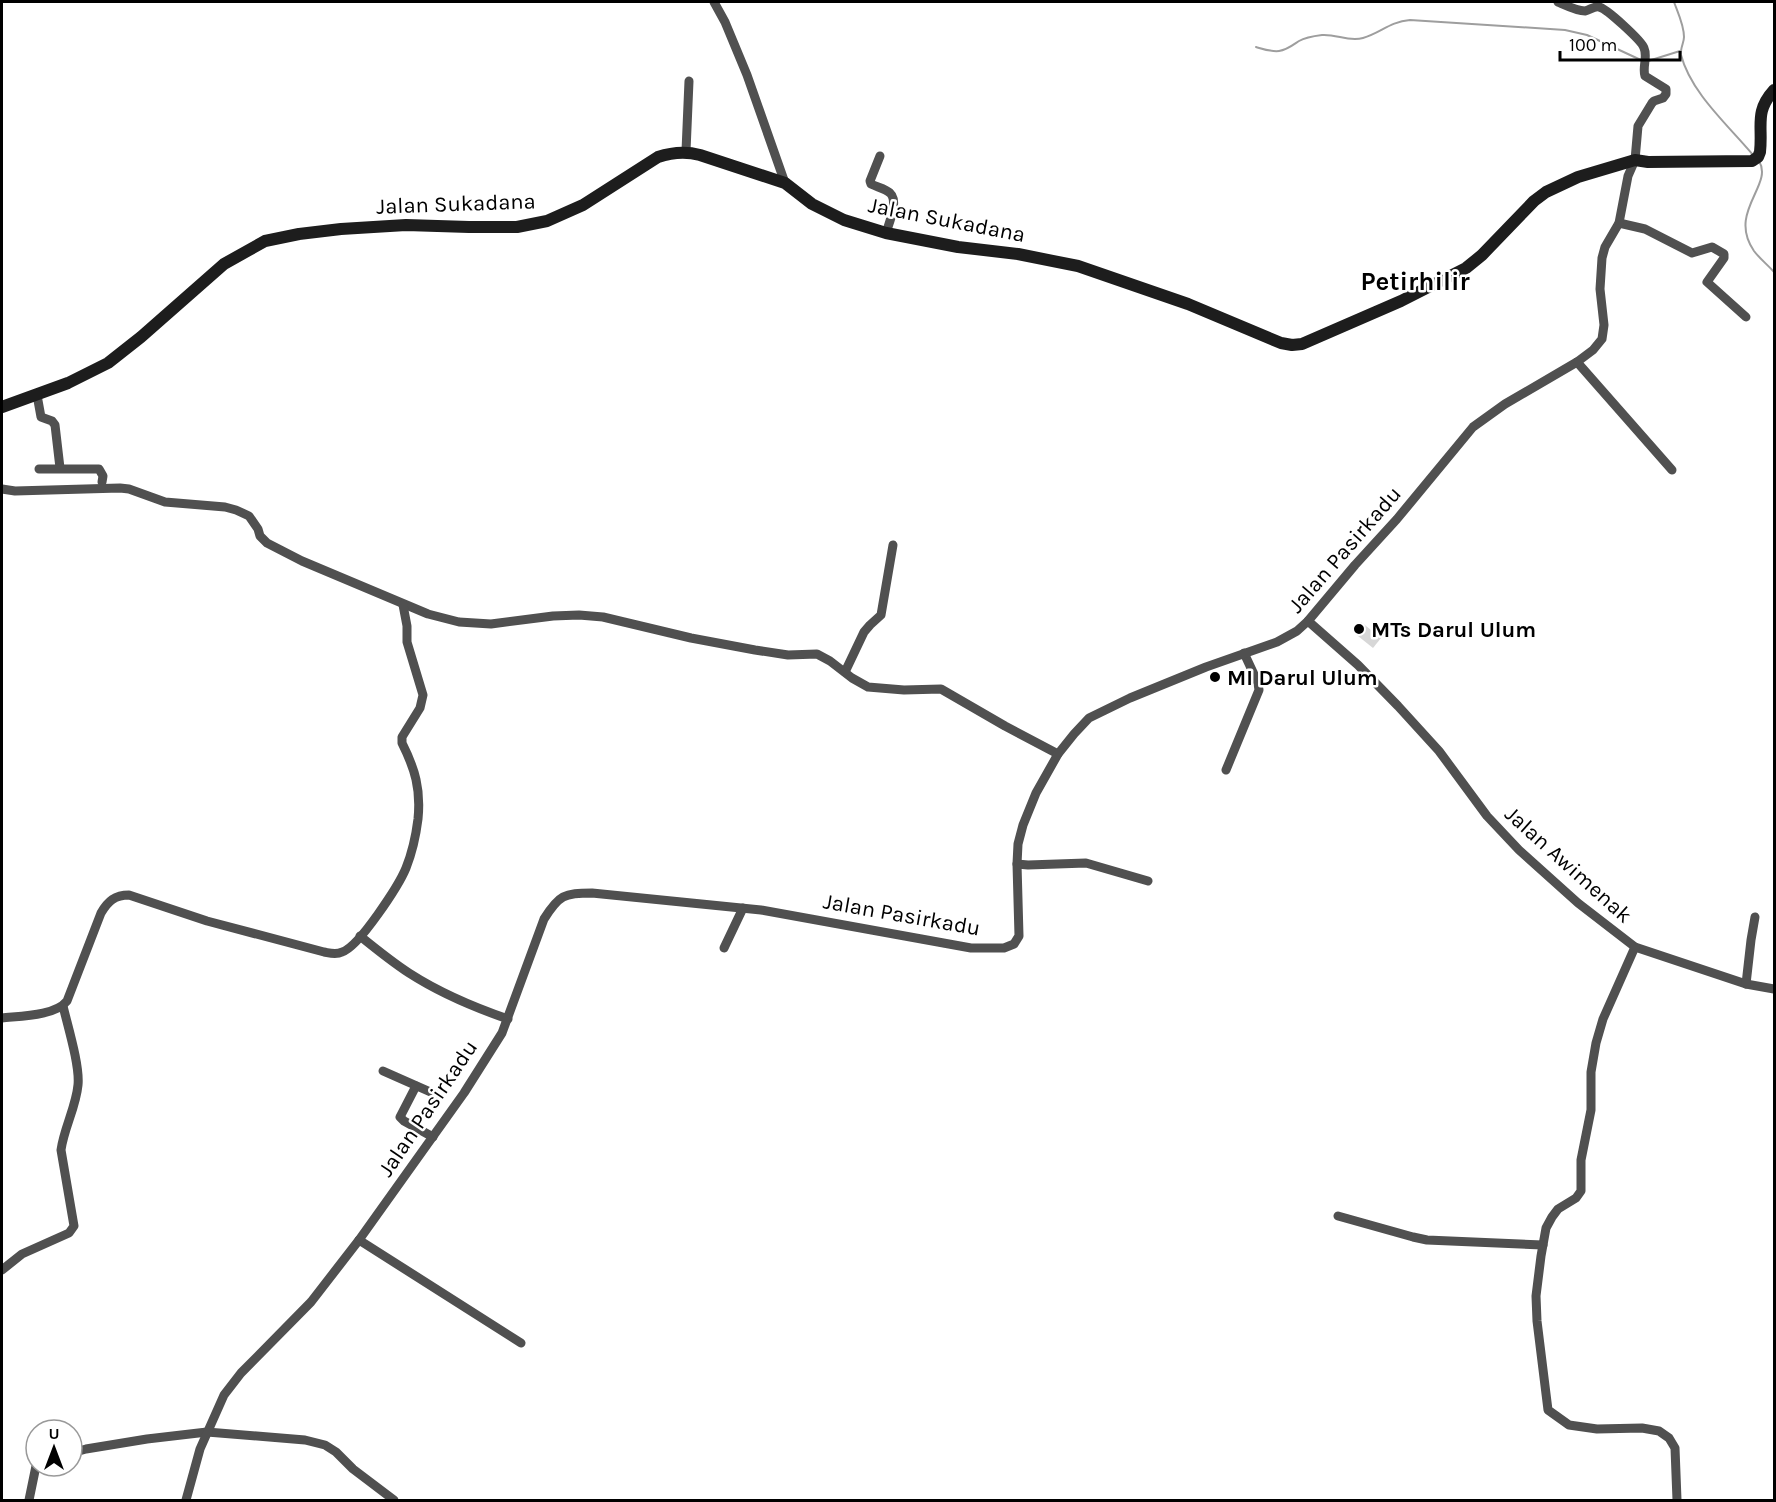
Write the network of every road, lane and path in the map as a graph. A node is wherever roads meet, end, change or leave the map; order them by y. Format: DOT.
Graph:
graph roads {
  1 [pos="714,2"];
  2 [pos="1558,2"];
  3 [pos="689,81"];
  4 [pos="1774,90"];
  5 [pos="686,152"];
  6 [pos="880,156"];
  7 [pos="1635,160"];
  8 [pos="784,183"];
  9 [pos="1618,223"];
  10 [pos="886,233"];
  11 [pos="1746,317"];
  12 [pos="1576,362"];
  13 [pos="38,395"];
  14 [pos="2,407"];
  15 [pos="60,468"];
  16 [pos="39,469"];
  17 [pos="1672,470"];
  18 [pos="102,482"];
  19 [pos="2,489"];
  20 [pos="893,544"];
  21 [pos="403,605"];
  22 [pos="1308,621"];
  23 [pos="1244,653"];
  24 [pos="844,672"];
  25 [pos="1058,754"];
  26 [pos="1226,770"];
  27 [pos="1017,864"];
  28 [pos="1149,881"];
  29 [pos="742,908"];
  30 [pos="1755,917"];
  31 [pos="360,936"];
  32 [pos="1635,947"];
  33 [pos="724,948"];
  34 [pos="1746,984"];
  35 [pos="1774,989"];
  36 [pos="63,1006"];
  37 [pos="2,1018"];
  38 [pos="508,1019"];
  39 [pos="383,1071"];
  40 [pos="416,1086"];
  41 [pos="435,1094"];
  42 [pos="433,1137"];
  43 [pos="1338,1216"];
  44 [pos="359,1240"];
  45 [pos="1543,1245"];
  46 [pos="2,1270"];
  47 [pos="520,1342"];
  48 [pos="207,1432"];
  49 [pos="84,1450"];
  50 [pos="34,1478"];
  51 [pos="29,1500"];
  52 [pos="186,1500"];
  53 [pos="394,1500"];
  54 [pos="1677,1500"];
  1 -- 8 [label="street"];
  2 -- 7 [label="street, Jalan Pasirkadu"];
  3 -- 5 [label="street"];
  4 -- 7 [label="main road, Jalan Sukadana"];
  5 -- 8 [label="main road, Jalan Sukadana"];
  5 -- 13 [label="main road, Jalan Sukadana"];
  6 -- 10 [label="street"];
  7 -- 9 [label="street, Jalan Pasirkadu"];
  7 -- 10 [label="main road, Jalan Sukadana"];
  8 -- 10 [label="main road, Jalan Sukadana"];
  9 -- 11 [label="street"];
  9 -- 12 [label="street, Jalan Pasirkadu"];
  12 -- 17 [label="street"];
  12 -- 22 [label="street, Jalan Pasirkadu"];
  13 -- 14 [label="main road, Jalan Sukadana"];
  13 -- 15 [label="street"];
  15 -- 16 [label="street"];
  15 -- 18 [label="street"];
  19 -- 21 [label="street"];
  20 -- 24 [label="street"];
  21 -- 24 [label="street"];
  21 -- 31 [label="street"];
  22 -- 23 [label="street, Jalan Pasirkadu"];
  22 -- 32 [label="street, Jalan Awimenak"];
  23 -- 25 [label="street, Jalan Pasirkadu"];
  23 -- 26 [label="street"];
  24 -- 25 [label="street"];
  25 -- 27 [label="street, Jalan Pasirkadu"];
  27 -- 28 [label="street"];
  27 -- 29 [label="street, Jalan Pasirkadu"];
  29 -- 33 [label="street"];
  29 -- 38 [label="street, Jalan Pasirkadu"];
  30 -- 34 [label="street"];
  31 -- 36 [label="street"];
  31 -- 38 [label="street"];
  32 -- 34 [label="street, Jalan Awimenak"];
  32 -- 45 [label="street"];
  34 -- 35 [label="street, Jalan Awimenak"];
  36 -- 37 [label="street"];
  36 -- 46 [label="street"];
  38 -- 42 [label="street, Jalan Pasirkadu"];
  39 -- 40 [label="street"];
  40 -- 41 [label="street"];
  40 -- 42 [label="street"];
  42 -- 44 [label="street, Jalan Pasirkadu"];
  43 -- 45 [label="street"];
  44 -- 47 [label="street"];
  44 -- 48 [label="street, Jalan Pasirkadu"];
  45 -- 54 [label="street"];
  48 -- 49 [label="street"];
  48 -- 52 [label="street, Jalan Pasirkadu"];
  48 -- 53 [label="street"];
  50 -- 51 [label="street"];
}
